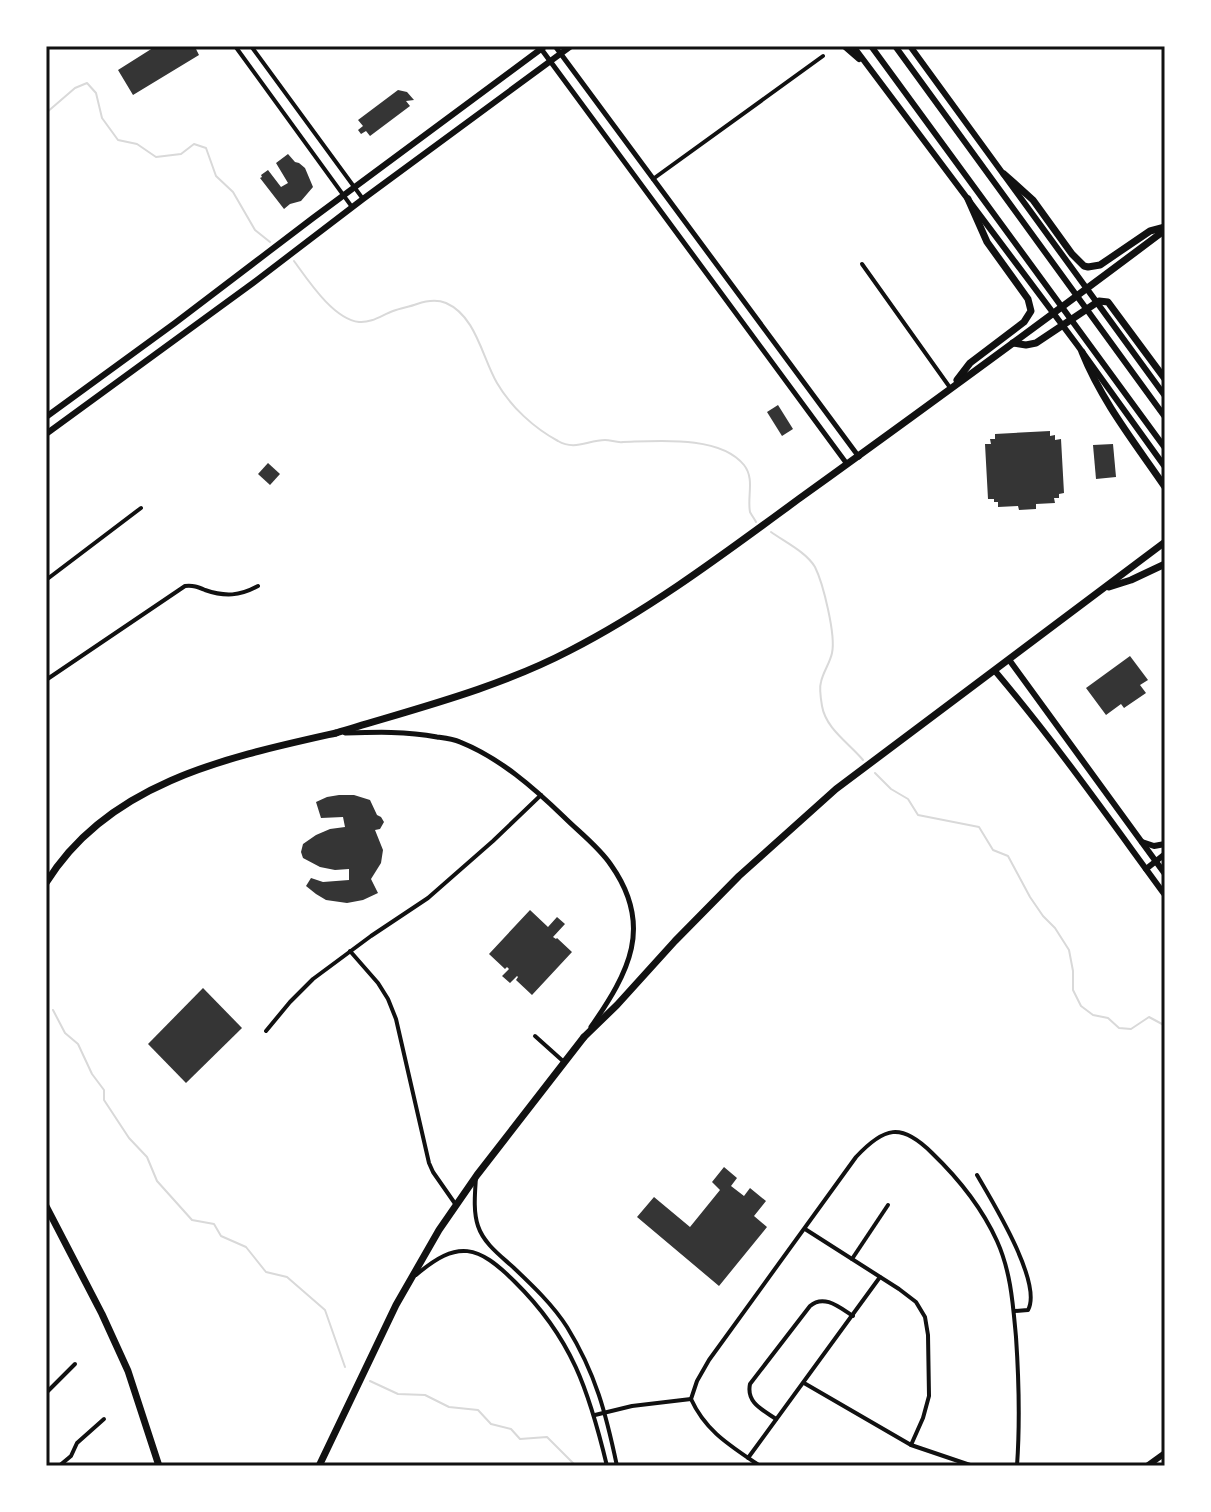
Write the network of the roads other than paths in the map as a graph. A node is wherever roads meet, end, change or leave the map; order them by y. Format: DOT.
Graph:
graph roads {
  1 [pos="235,46"];
  2 [pos="251,46"];
  3 [pos="555,46"];
  4 [pos="571,46"];
  5 [pos="844,46"];
  6 [pos="853,46"];
  7 [pos="871,46"];
  8 [pos="895,46"];
  9 [pos="910,46"];
  10 [pos="542,47"];
  11 [pos="561,53"];
  12 [pos="823,56"];
  13 [pos="550,61"];
  14 [pos="870,68"];
  15 [pos="1004,174"];
  16 [pos="653,179"];
  17 [pos="355,187"];
  18 [pos="344,195"];
  19 [pos="363,199"];
  20 [pos="968,199"];
  21 [pos="352,207"];
  22 [pos="1165,228"];
  23 [pos="862,264"];
  24 [pos="1013,343"];
  25 [pos="1080,349"];
  26 [pos="1165,379"];
  27 [pos="951,389"];
  28 [pos="1165,396"];
  29 [pos="46,417"];
  30 [pos="1165,417"];
  31 [pos="46,434"];
  32 [pos="1165,448"];
  33 [pos="859,457"];
  34 [pos="847,465"];
  35 [pos="1165,467"];
  36 [pos="1165,487"];
  37 [pos="141,508"];
  38 [pos="1165,542"];
  39 [pos="1165,564"];
  40 [pos="46,580"];
  41 [pos="258,586"];
  42 [pos="1103,589"];
  43 [pos="1010,661"];
  44 [pos="995,671"];
  45 [pos="46,680"];
  46 [pos="336,733"];
  47 [pos="541,795"];
  48 [pos="1142,842"];
  49 [pos="1165,844"];
  50 [pos="1165,854"];
  51 [pos="1156,861"];
  52 [pos="1146,869"];
  53 [pos="1165,873"];
  54 [pos="1154,881"];
  55 [pos="46,883"];
  56 [pos="1165,895"];
  57 [pos="350,951"];
  58 [pos="266,1031"];
  59 [pos="535,1036"];
  60 [pos="584,1037"];
  61 [pos="564,1062"];
  62 [pos="477,1175"];
  63 [pos="977,1175"];
  64 [pos="456,1205"];
  65 [pos="888,1205"];
  66 [pos="46,1206"];
  67 [pos="805,1229"];
  68 [pos="852,1259"];
  69 [pos="880,1277"];
  70 [pos="411,1279"];
  71 [pos="1014,1312"];
  72 [pos="853,1316"];
  73 [pos="75,1364"];
  74 [pos="803,1382"];
  75 [pos="46,1393"];
  76 [pos="691,1399"];
  77 [pos="606,1412"];
  78 [pos="595,1415"];
  79 [pos="104,1419"];
  80 [pos="776,1419"];
  81 [pos="911,1445"];
  82 [pos="1165,1453"];
  83 [pos="748,1458"];
  84 [pos="321,1463"];
  85 [pos="59,1466"];
  86 [pos="159,1466"];
  87 [pos="607,1466"];
  88 [pos="617,1466"];
  89 [pos="760,1466"];
  90 [pos="973,1466"];
  91 [pos="1017,1466"];
  92 [pos="1147,1466"];
  1 -- 18 [label="street"];
  2 -- 17 [label="street"];
  3 -- 11 [label="street"];
  4 -- 11 [label="main road"];
  5 -- 14 [label="main road"];
  6 -- 14 [label="main road"];
  7 -- 32 [label="main road"];
  8 -- 30 [label="main road"];
  9 -- 15 [label="main road"];
  10 -- 13 [label="street"];
  10 -- 17 [label="main road"];
  11 -- 13 [label="main road"];
  11 -- 16 [label="street"];
  12 -- 16 [label="street"];
  13 -- 19 [label="main road"];
  13 -- 34 [label="street"];
  14 -- 20 [label="main road"];
  15 -- 22 [label="highway"];
  15 -- 28 [label="main road"];
  16 -- 33 [label="street"];
  17 -- 18 [label="main road"];
  17 -- 19 [label="street"];
  18 -- 21 [label="street"];
  18 -- 29 [label="main road"];
  19 -- 21 [label="main road"];
  20 -- 25 [label="main road"];
  20 -- 27 [label="highway"];
  21 -- 31 [label="main road"];
  22 -- 24 [label="highway"];
  23 -- 27 [label="street"];
  24 -- 26 [label="highway"];
  24 -- 27 [label="highway"];
  25 -- 35 [label="main road"];
  25 -- 36 [label="highway"];
  27 -- 33 [label="highway"];
  33 -- 34 [label="highway"];
  34 -- 46 [label="highway"];
  37 -- 40 [label="street"];
  38 -- 42 [label="highway"];
  39 -- 42 [label="highway"];
  41 -- 45 [label="street"];
  42 -- 43 [label="highway"];
  43 -- 44 [label="highway"];
  43 -- 48 [label="main road"];
  44 -- 52 [label="main road"];
  44 -- 60 [label="highway"];
  46 -- 47 [label="street"];
  46 -- 55 [label="highway"];
  47 -- 57 [label="street"];
  47 -- 60 [label="street"];
  48 -- 49 [label="main road"];
  48 -- 51 [label="main road"];
  50 -- 51 [label="main road"];
  51 -- 52 [label="main road"];
  51 -- 53 [label="main road"];
  52 -- 54 [label="main road"];
  53 -- 54 [label="main road"];
  54 -- 56 [label="main road"];
  57 -- 58 [label="street"];
  57 -- 64 [label="street"];
  59 -- 61 [label="street"];
  60 -- 61 [label="highway"];
  61 -- 62 [label="highway"];
  62 -- 64 [label="highway"];
  62 -- 77 [label="street"];
  63 -- 71 [label="street"];
  64 -- 70 [label="highway"];
  65 -- 68 [label="street"];
  66 -- 86 [label="highway"];
  67 -- 68 [label="street"];
  67 -- 71 [label="street"];
  67 -- 76 [label="street"];
  68 -- 69 [label="street"];
  69 -- 72 [label="street"];
  69 -- 81 [label="street"];
  70 -- 78 [label="street"];
  70 -- 84 [label="highway"];
  71 -- 91 [label="street"];
  72 -- 74 [label="street"];
  72 -- 80 [label="street"];
  73 -- 75 [label="street"];
  74 -- 80 [label="street"];
  74 -- 81 [label="street"];
  76 -- 77 [label="street"];
  76 -- 83 [label="street"];
  77 -- 78 [label="street"];
  77 -- 88 [label="street"];
  78 -- 87 [label="street"];
  79 -- 85 [label="street"];
  80 -- 83 [label="street"];
  81 -- 90 [label="street"];
  82 -- 92 [label="main road"];
  83 -- 89 [label="street"];
}
